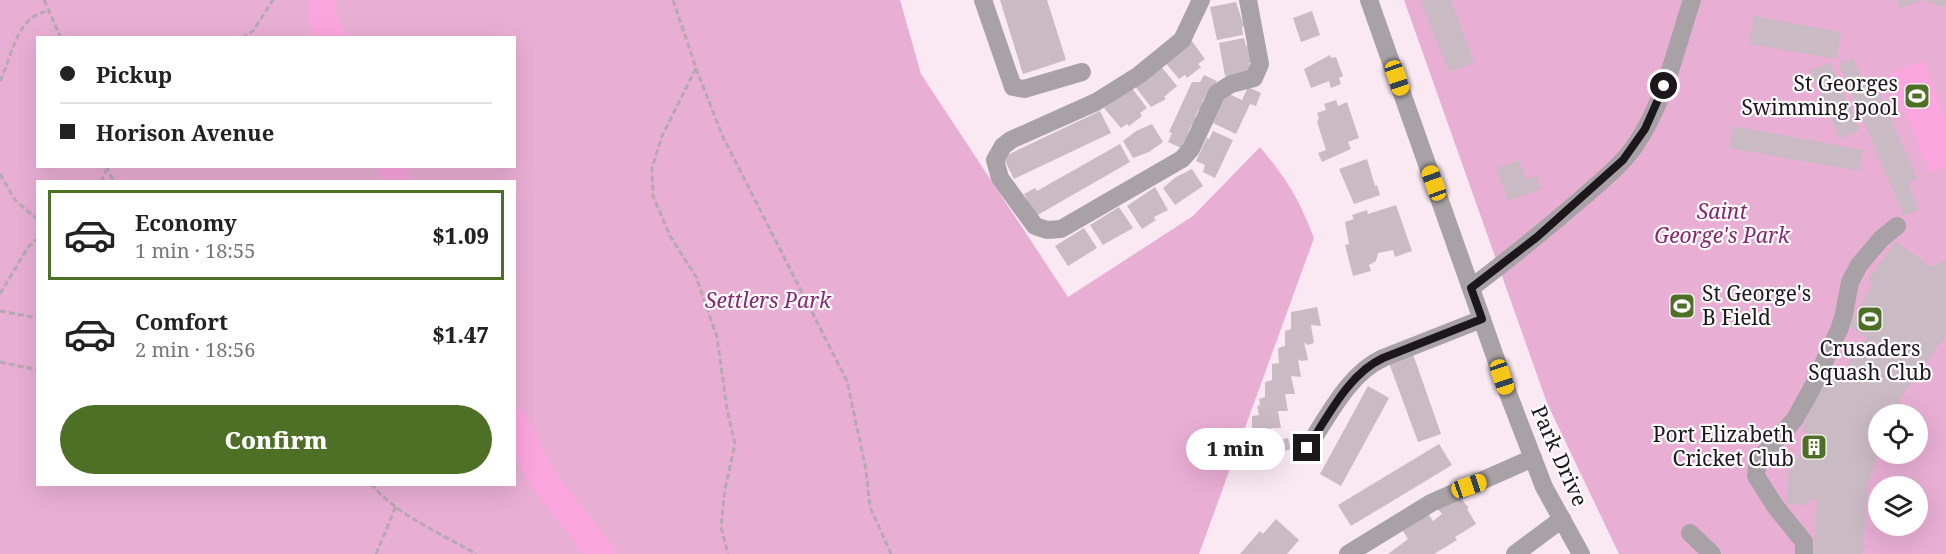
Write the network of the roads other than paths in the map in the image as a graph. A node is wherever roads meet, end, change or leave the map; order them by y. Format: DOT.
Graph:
graph roads {
  1 [pos="984,0"];
  2 [pos="1201,0"];
  3 [pos="1248,0"];
  4 [pos="1369,0"];
  5 [pos="1692,0"];
  6 [pos="1082,72"];
  7 [pos="1897,226"];
  8 [pos="1471,288"];
  9 [pos="1482,319"];
  10 [pos="1307,448"];
  11 [pos="1533,459"];
  12 [pos="1562,519"];
  13 [pos="1690,533"];
  14 [pos="1348,554"];
  15 [pos="1515,554"];
  16 [pos="1581,554"];
  17 [pos="1712,554"];
  18 [pos="1804,554"];
  1 -- 6 [label="street"];
  2 -- 3 [label="street"];
  4 -- 8 [label="street, Park Drive"];
  5 -- 8 [label="street"];
  7 -- 18 [label="street"];
  8 -- 9 [label="street, Park Drive"];
  9 -- 10 [label="street"];
  9 -- 11 [label="street, Park Drive"];
  11 -- 12 [label="street, Park Drive"];
  11 -- 14 [label="street"];
  12 -- 15 [label="street"];
  12 -- 16 [label="street, Park Drive"];
  13 -- 17 [label="street"];
}
